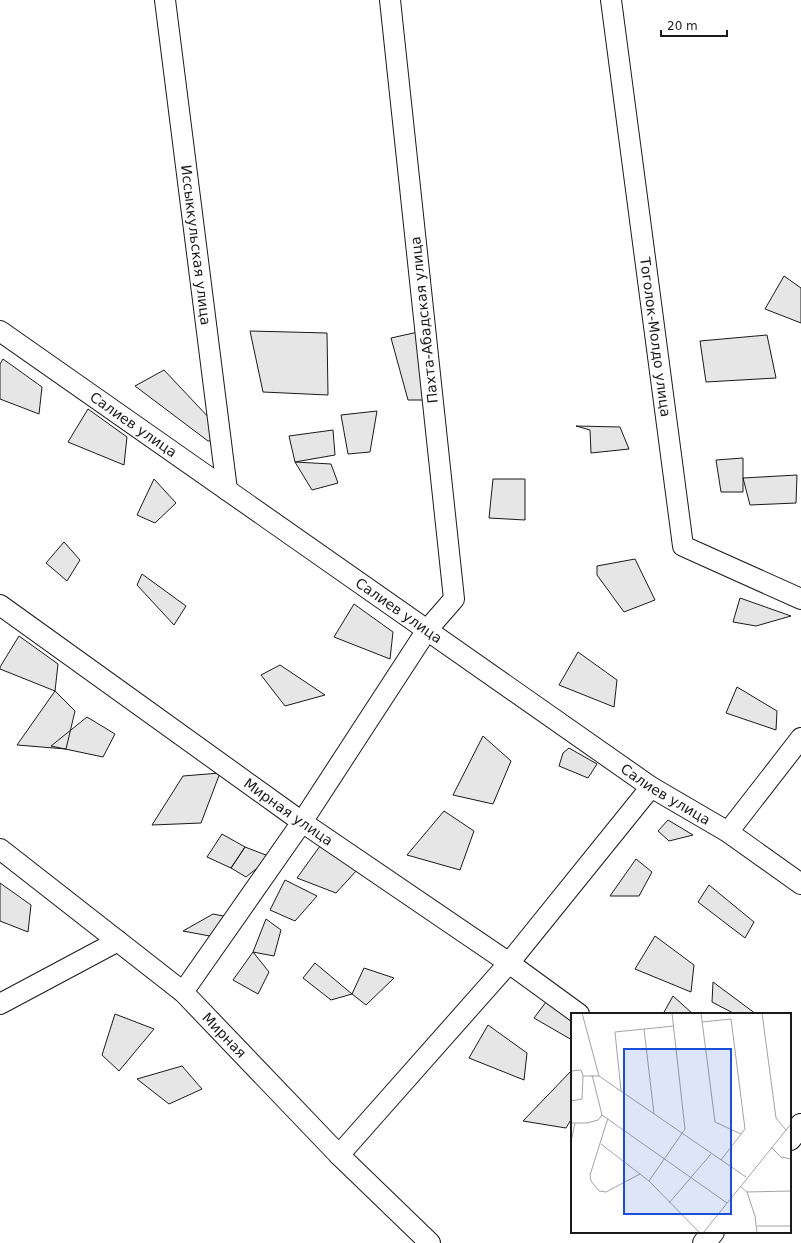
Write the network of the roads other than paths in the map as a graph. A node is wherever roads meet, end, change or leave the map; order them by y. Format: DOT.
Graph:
graph roads {
  1 [pos="165,0"];
  2 [pos="390,0"];
  3 [pos="611,0"];
  4 [pos="0,331"];
  5 [pos="227,490"];
  6 [pos="801,599"];
  7 [pos="0,605"];
  8 [pos="427,630"];
  9 [pos="801,738"];
  10 [pos="651,787"];
  11 [pos="302,822"];
  12 [pos="728,832"];
  13 [pos="0,849"];
  14 [pos="801,884"];
  15 [pos="118,941"];
  16 [pos="509,963"];
  17 [pos="183,992"];
  18 [pos="0,1004"];
  19 [pos="578,1013"];
  20 [pos="801,1125"];
  21 [pos="791,1138"];
  22 [pos="339,1155"];
  23 [pos="713,1233"];
  24 [pos="430,1243"];
  25 [pos="704,1243"];
  1 -- 5 [label="street, Иссыккульская улица"];
  2 -- 8 [label="street, Пахта-Абадская улица"];
  3 -- 6 [label="street, Тоголок-Молдо улица"];
  4 -- 5 [label="street, Салиев улица"];
  5 -- 8 [label="street, Салиев улица"];
  7 -- 11 [label="street, Мирная улица"];
  8 -- 10 [label="street, Салиев улица"];
  8 -- 11 [label="street, Пахта-Абадская улица"];
  9 -- 12 [label="street"];
  10 -- 12 [label="street, Салиев улица"];
  10 -- 16 [label="street"];
  11 -- 16 [label="street, Мирная улица"];
  11 -- 17 [label="street, Пахта-Абадская улица"];
  12 -- 14 [label="street, Салиев улица"];
  13 -- 15 [label="street, Мирная"];
  15 -- 17 [label="street, Мирная"];
  15 -- 18 [label="street"];
  16 -- 19 [label="street, Мирная улица"];
  16 -- 22 [label="street"];
  17 -- 22 [label="street, Мирная"];
  20 -- 21 [label="main road"];
  22 -- 24 [label="street, Мирная"];
  23 -- 25 [label="main road"];
}
